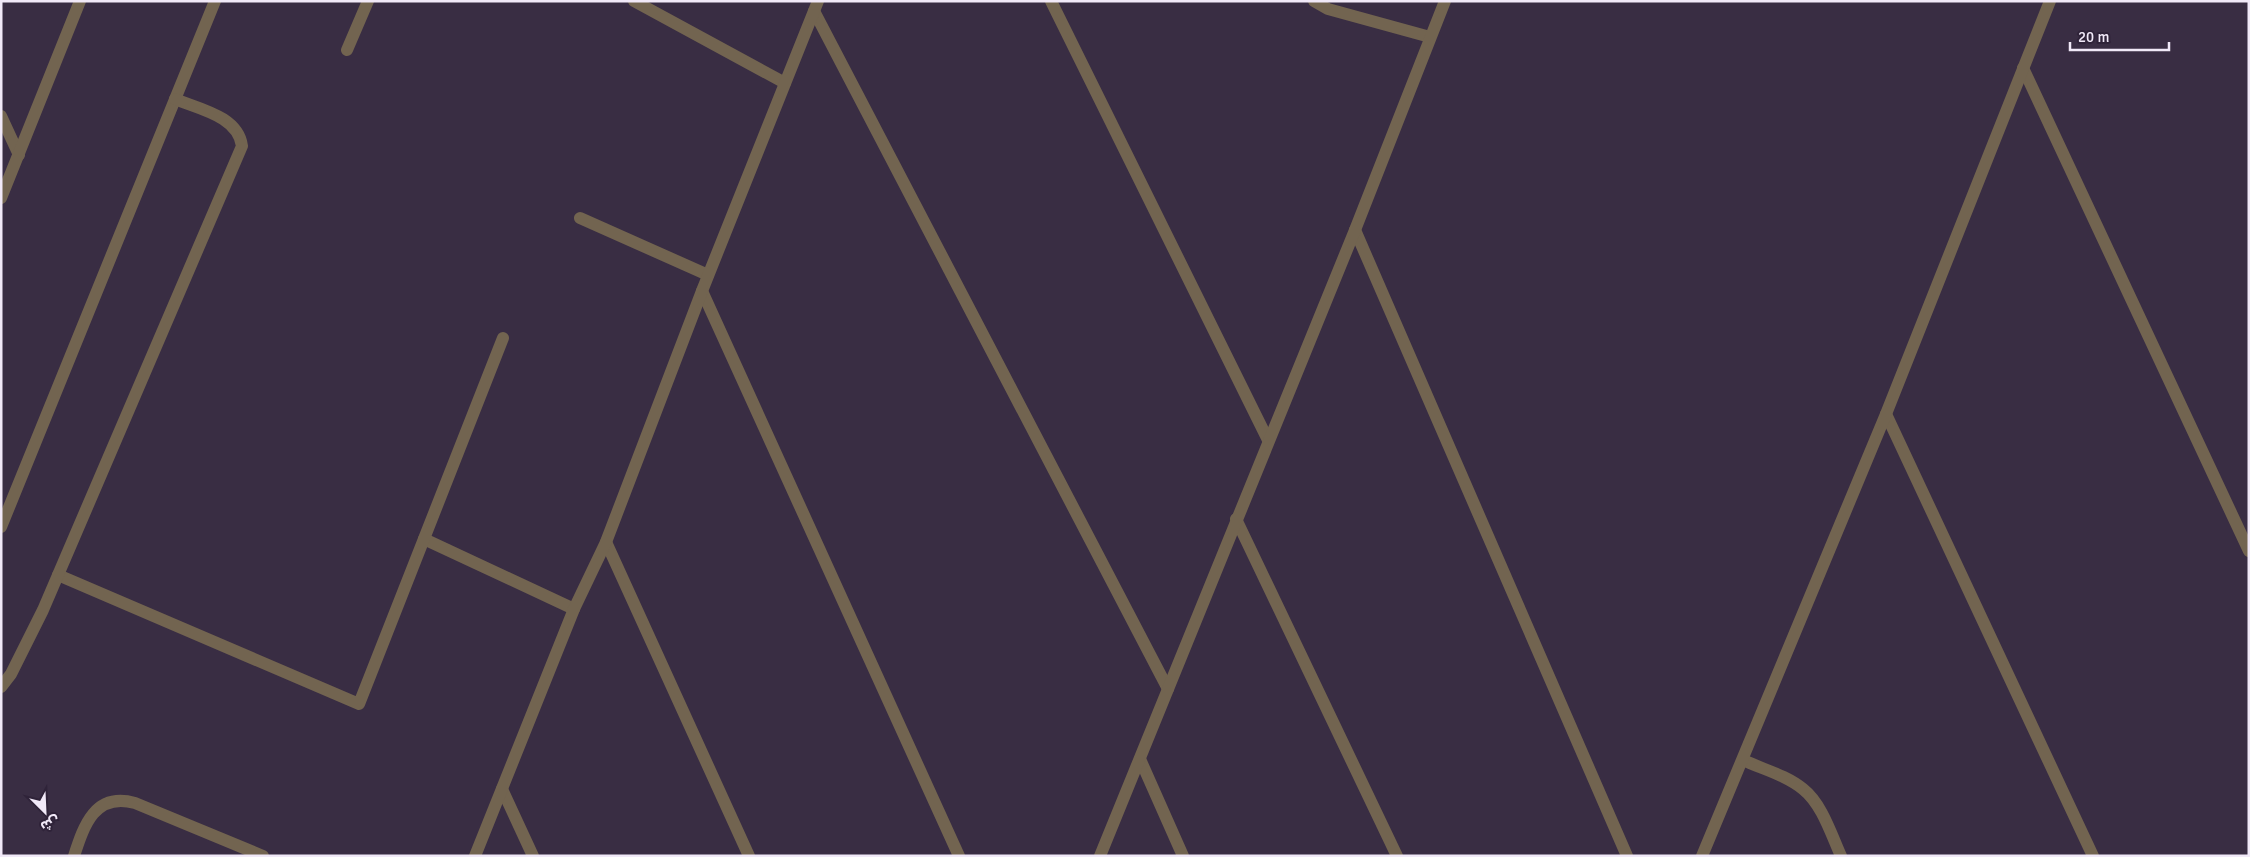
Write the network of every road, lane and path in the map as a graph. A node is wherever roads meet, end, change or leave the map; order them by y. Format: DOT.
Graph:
graph roads {
  1 [pos="80,1"];
  2 [pos="215,1"];
  3 [pos="368,1"];
  4 [pos="634,1"];
  5 [pos="1051,1"];
  6 [pos="1314,1"];
  7 [pos="1445,1"];
  8 [pos="2050,1"];
  9 [pos="816,6"];
  10 [pos="1430,37"];
  11 [pos="347,50"];
  12 [pos="2023,68"];
  13 [pos="785,83"];
  14 [pos="175,99"];
  15 [pos="1,116"];
  16 [pos="19,155"];
  17 [pos="1,198"];
  18 [pos="580,218"];
  19 [pos="1356,230"];
  20 [pos="708,275"];
  21 [pos="702,292"];
  22 [pos="504,338"];
  23 [pos="1886,414"];
  24 [pos="1268,440"];
  25 [pos="1236,519"];
  26 [pos="1,527"];
  27 [pos="424,539"];
  28 [pos="606,542"];
  29 [pos="2249,551"];
  30 [pos="58,575"];
  31 [pos="574,610"];
  32 [pos="1,688"];
  33 [pos="1168,689"];
  34 [pos="1140,759"];
  35 [pos="1743,760"];
  36 [pos="502,789"];
  37 [pos="74,856"];
  38 [pos="263,856"];
  39 [pos="475,856"];
  40 [pos="533,856"];
  41 [pos="749,856"];
  42 [pos="959,856"];
  43 [pos="1100,856"];
  44 [pos="1183,856"];
  45 [pos="1396,856"];
  46 [pos="1627,856"];
  47 [pos="1702,856"];
  48 [pos="1841,856"];
  49 [pos="2093,856"];
  1 -- 16 [label="street"];
  2 -- 14 [label="street"];
  3 -- 11 [label="street"];
  4 -- 13 [label="street"];
  5 -- 24 [label="street"];
  6 -- 10 [label="street"];
  7 -- 10 [label="street"];
  8 -- 12 [label="street"];
  9 -- 13 [label="street"];
  9 -- 33 [label="street"];
  10 -- 19 [label="street"];
  12 -- 23 [label="street"];
  12 -- 29 [label="street"];
  13 -- 20 [label="street"];
  14 -- 26 [label="street"];
  14 -- 30 [label="street"];
  15 -- 16 [label="street"];
  16 -- 17 [label="street"];
  18 -- 20 [label="street"];
  19 -- 24 [label="street"];
  19 -- 46 [label="street"];
  20 -- 21 [label="street"];
  21 -- 28 [label="street"];
  21 -- 42 [label="street"];
  22 -- 27 [label="street"];
  23 -- 35 [label="street"];
  23 -- 49 [label="street"];
  24 -- 25 [label="street"];
  25 -- 33 [label="street"];
  25 -- 45 [label="street"];
  27 -- 30 [label="street"];
  27 -- 31 [label="street"];
  28 -- 31 [label="street"];
  28 -- 41 [label="street"];
  30 -- 32 [label="street"];
  31 -- 36 [label="street"];
  33 -- 34 [label="street"];
  34 -- 43 [label="street"];
  34 -- 44 [label="street"];
  35 -- 47 [label="street"];
  35 -- 48 [label="street"];
  36 -- 39 [label="street"];
  36 -- 40 [label="street"];
  37 -- 38 [label="street"];
}
